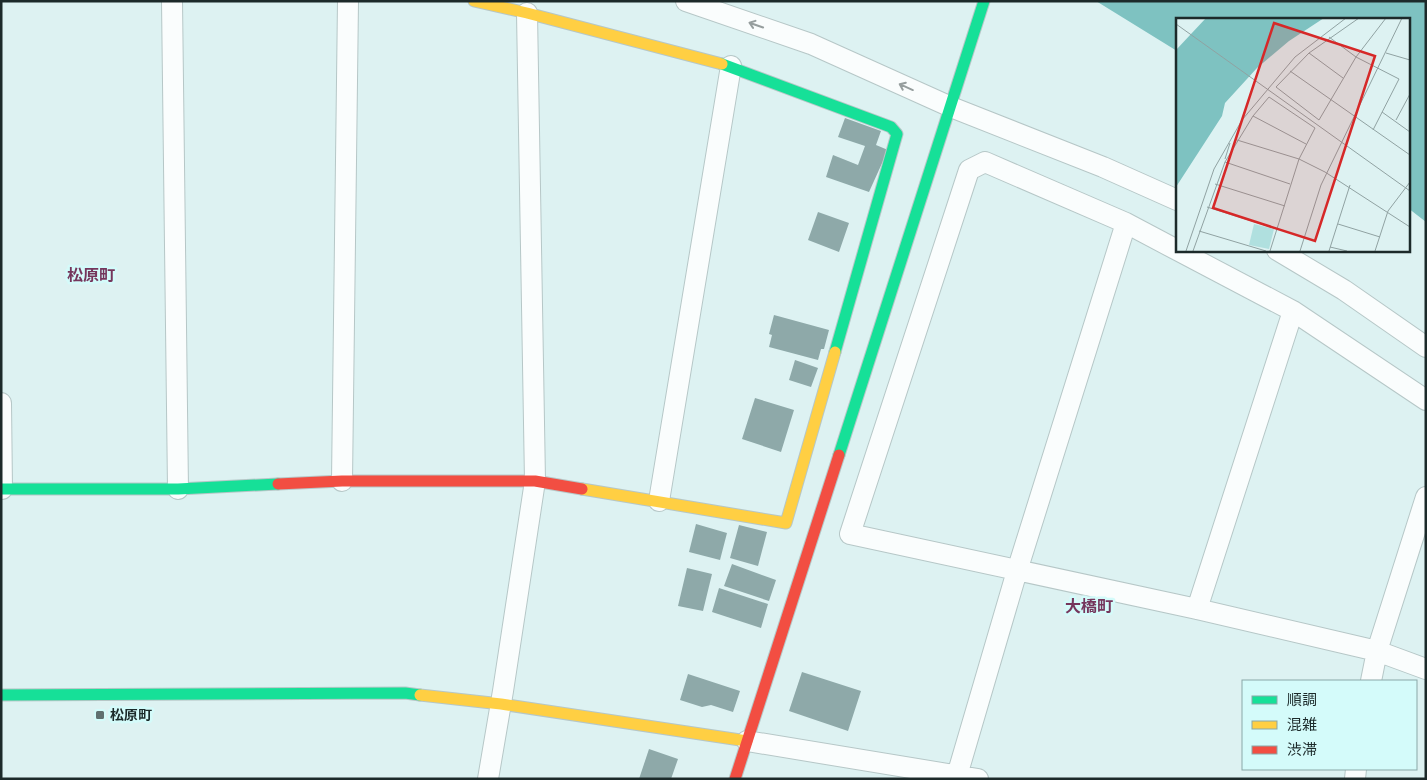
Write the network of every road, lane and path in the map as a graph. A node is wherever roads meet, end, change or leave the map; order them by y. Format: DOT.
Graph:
graph roads {
  1 [pos="172,1"];
  2 [pos="348,1"];
  3 [pos="474,1"];
  4 [pos="686,1"];
  5 [pos="984,1"];
  6 [pos="528,13"];
  7 [pos="731,66"];
  8 [pos="953,99"];
  9 [pos="1176,200"];
  10 [pos="1126,223"];
  11 [pos="1176,249"];
  12 [pos="1179,251"];
  13 [pos="1279,251"];
  14 [pos="1292,312"];
  15 [pos="1426,347"];
  16 [pos="1426,400"];
  17 [pos="1,403"];
  18 [pos="342,481"];
  19 [pos="535,481"];
  20 [pos="2,488"];
  21 [pos="178,489"];
  22 [pos="1426,497"];
  23 [pos="659,501"];
  24 [pos="1017,571"];
  25 [pos="1197,609"];
  26 [pos="1377,651"];
  27 [pos="1426,669"];
  28 [pos="1372,680"];
  29 [pos="1,695"];
  30 [pos="501,704"];
  31 [pos="747,740"];
  32 [pos="957,777"];
  33 [pos="488,779"];
  34 [pos="735,779"];
  35 [pos="978,779"];
  1 -- 21 [label="street"];
  2 -- 18 [label="street"];
  3 -- 6 [label="street"];
  8 -- 4 [label="street, one-way"];
  5 -- 8 [label="street"];
  6 -- 7 [label="street"];
  6 -- 19 [label="street"];
  7 -- 23 [label="street"];
  7 -- 23 [label="street"];
  8 -- 9 [label="street"];
  8 -- 31 [label="street"];
  10 -- 11 [label="street"];
  10 -- 24 [label="street"];
  10 -- 24 [label="street"];
  12 -- 14 [label="street"];
  13 -- 15 [label="street"];
  14 -- 16 [label="street"];
  14 -- 25 [label="street"];
  17 -- 20 [label="street"];
  18 -- 19 [label="street"];
  18 -- 21 [label="street"];
  19 -- 23 [label="street"];
  19 -- 30 [label="street"];
  20 -- 21 [label="street"];
  22 -- 26 [label="street"];
  24 -- 25 [label="street"];
  24 -- 32 [label="street"];
  25 -- 26 [label="street"];
  26 -- 27 [label="street"];
  26 -- 28 [label="street"];
  29 -- 30 [label="street"];
  30 -- 31 [label="street"];
  30 -- 33 [label="street"];
  31 -- 32 [label="street"];
  31 -- 34 [label="street"];
  32 -- 35 [label="street"];
}
